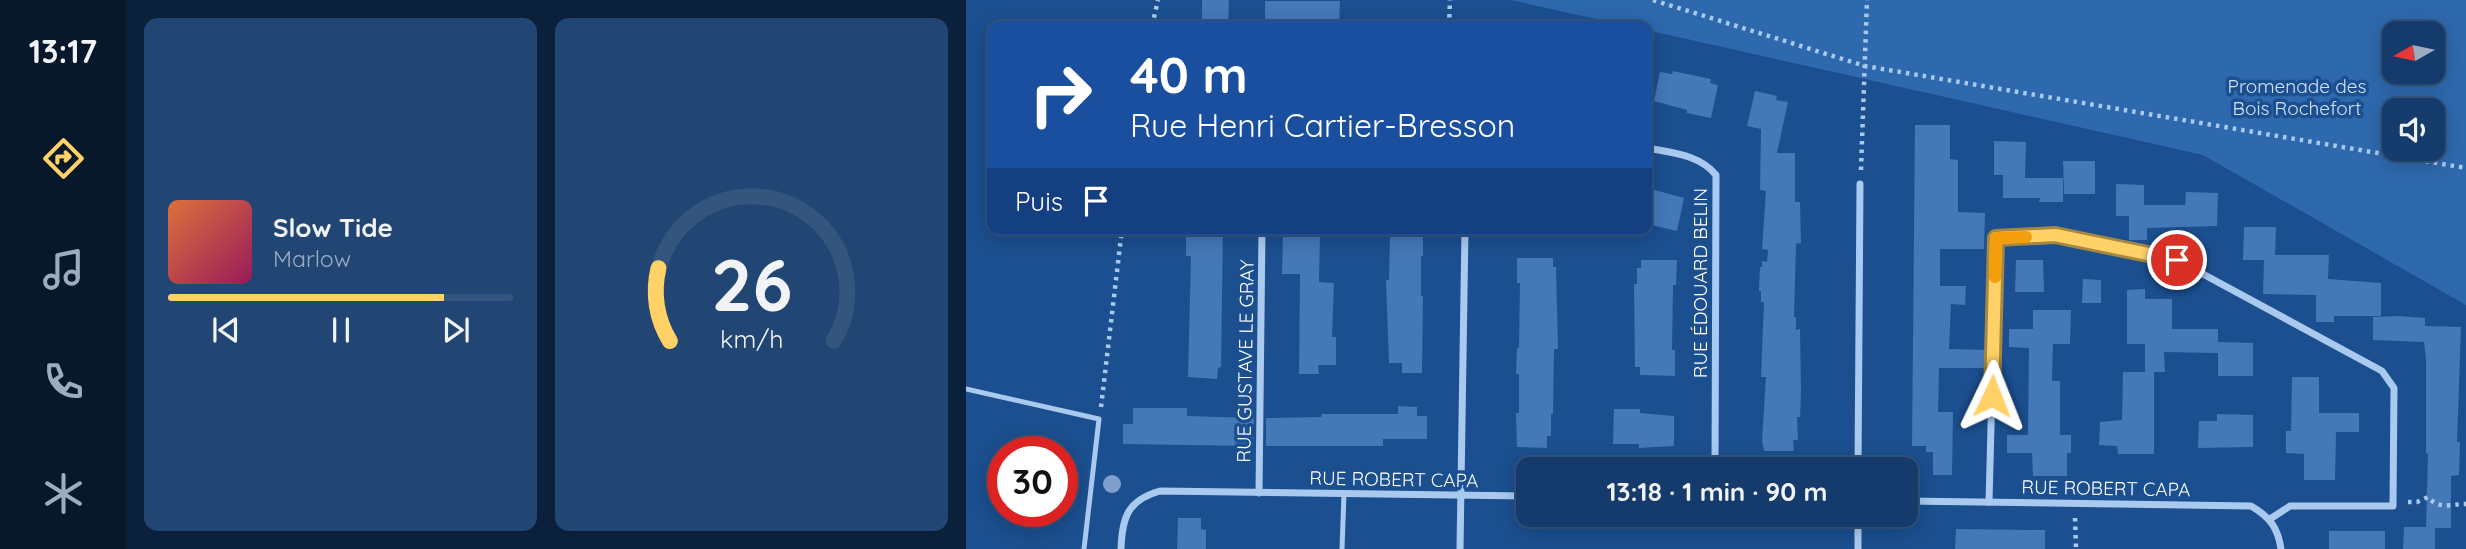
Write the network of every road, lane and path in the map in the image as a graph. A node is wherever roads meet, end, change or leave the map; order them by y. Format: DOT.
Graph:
graph roads {
  1 [pos="1158,0"];
  2 [pos="1450,0"];
  3 [pos="1653,0"];
  4 [pos="1867,0"];
  5 [pos="1153,21"];
  6 [pos="1449,21"];
  7 [pos="1866,66"];
  8 [pos="1652,149"];
  9 [pos="2466,168"];
  10 [pos="1860,184"];
  11 [pos="1121,235"];
  12 [pos="1262,235"];
  13 [pos="1465,235"];
  14 [pos="966,389"];
  15 [pos="1099,418"];
  16 [pos="1714,457"];
  17 [pos="1858,457"];
  18 [pos="1259,493"];
  19 [pos="1343,494"];
  20 [pos="1461,495"];
  21 [pos="1516,496"];
  22 [pos="1918,501"];
  23 [pos="2393,501"];
  24 [pos="1989,502"];
  25 [pos="2075,503"];
  26 [pos="2466,504"];
  27 [pos="2270,519"];
  28 [pos="1858,527"];
  29 [pos="1084,549"];
  30 [pos="1121,549"];
  31 [pos="1342,549"];
  32 [pos="1461,549"];
  33 [pos="1858,549"];
  34 [pos="2076,549"];
  35 [pos="2281,549"];
  1 -- 5 [label="path"];
  2 -- 6 [label="path"];
  3 -- 7 [label="path"];
  4 -- 7 [label="path"];
  7 -- 9 [label="path"];
  7 -- 10 [label="path"];
  8 -- 16 [label="street, RUE ÉDOUARD BELIN"];
  10 -- 17 [label="street"];
  11 -- 15 [label="path"];
  12 -- 18 [label="street, RUE GUSTAVE LE GRAY"];
  13 -- 20 [label="street"];
  14 -- 15 [label="lane"];
  15 -- 29 [label="lane"];
  18 -- 19 [label="street, RUE ROBERT CAPA"];
  18 -- 30 [label="street, RUE ROBERT CAPA"];
  19 -- 20 [label="street, RUE ROBERT CAPA"];
  19 -- 31 [label="lane"];
  20 -- 21 [label="street, RUE ROBERT CAPA"];
  20 -- 32 [label="street"];
  22 -- 24 [label="street, RUE ROBERT CAPA"];
  23 -- 24 [label="street"];
  23 -- 26 [label="path"];
  23 -- 27 [label="street"];
  24 -- 25 [label="street, RUE ROBERT CAPA"];
  25 -- 27 [label="street, RUE ROBERT CAPA"];
  25 -- 34 [label="path"];
  27 -- 35 [label="street"];
  28 -- 33 [label="street"];
}
